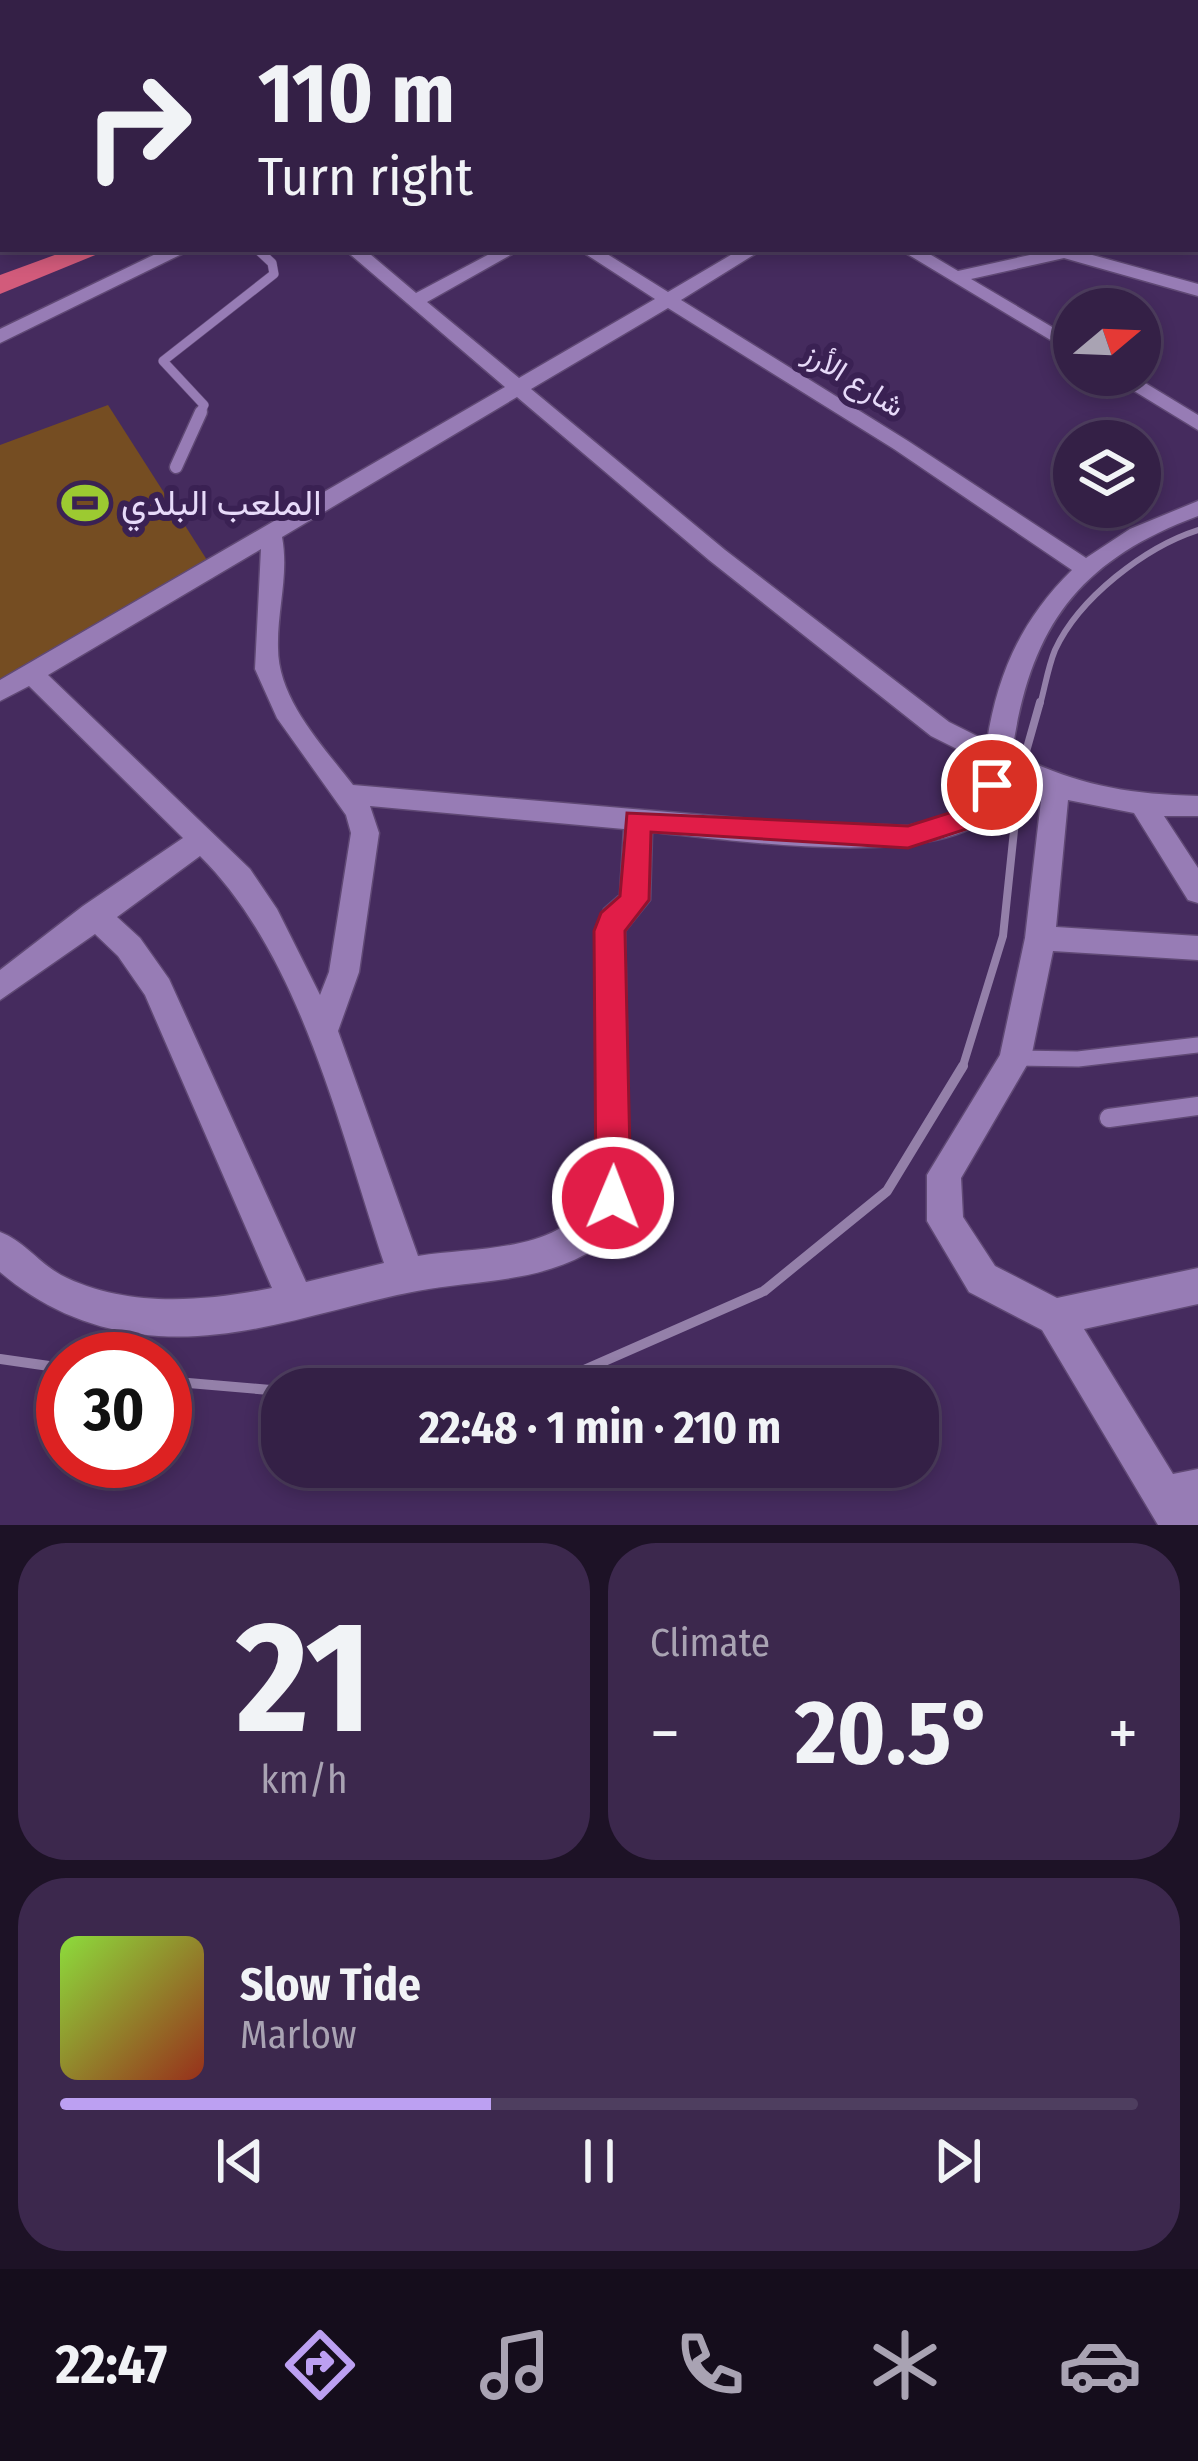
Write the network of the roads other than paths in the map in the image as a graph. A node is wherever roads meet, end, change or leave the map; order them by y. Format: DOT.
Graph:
graph roads {
  1 [pos="153,252"];
  2 [pos="176,252"];
  3 [pos="260,252"];
  4 [pos="357,252"];
  5 [pos="506,252"];
  6 [pos="592,252"];
  7 [pos="749,252"];
  8 [pos="913,252"];
  9 [pos="1069,252"];
  10 [pos="1076,252"];
  11 [pos="957,278"];
  12 [pos="1198,290"];
  13 [pos="668,300"];
  14 [pos="415,301"];
  15 [pos="0,325"];
  16 [pos="1053,335"];
  17 [pos="0,337"];
  18 [pos="521,391"];
  19 [pos="1152,396"];
  20 [pos="1198,424"];
  21 [pos="176,466"];
  22 [pos="1198,508"];
  23 [pos="270,536"];
  24 [pos="1085,568"];
  25 [pos="31,673"];
  26 [pos="0,692"];
  27 [pos="996,761"];
  28 [pos="1056,787"];
  29 [pos="346,794"];
  30 [pos="1143,805"];
  31 [pos="1198,806"];
  32 [pos="638,820"];
  33 [pos="201,840"];
  34 [pos="1195,883"];
  35 [pos="94,914"];
  36 [pos="1040,938"];
  37 [pos="1198,948"];
  38 [pos="0,987"];
  39 [pos="322,1031"];
  40 [pos="1198,1045"];
  41 [pos="1015,1058"];
  42 [pos="1198,1106"];
  43 [pos="1109,1118"];
  44 [pos="0,1249"];
  45 [pos="407,1276"];
  46 [pos="14,1281"];
  47 [pos="1198,1286"];
  48 [pos="296,1300"];
  49 [pos="1055,1317"];
  50 [pos="1181,1504"];
  1 -- 15 [label="main road"];
  2 -- 17 [label="main road"];
  3 -- 21 [label="lane"];
  4 -- 14 [label="street"];
  5 -- 14 [label="street"];
  6 -- 13 [label="street, شارع الأرز"];
  7 -- 13 [label="street"];
  8 -- 11 [label="street"];
  9 -- 11 [label="street"];
  10 -- 12 [label="street"];
  11 -- 16 [label="street"];
  13 -- 18 [label="street"];
  13 -- 24 [label="street, شارع الأرز"];
  14 -- 18 [label="street"];
  18 -- 23 [label="street"];
  18 -- 27 [label="street"];
  19 -- 20 [label="street"];
  22 -- 24 [label="street"];
  23 -- 25 [label="street"];
  23 -- 29 [label="street"];
  24 -- 27 [label="street"];
  25 -- 26 [label="street"];
  25 -- 33 [label="street"];
  27 -- 28 [label="street"];
  27 -- 32 [label="street"];
  28 -- 30 [label="street"];
  28 -- 36 [label="street"];
  29 -- 32 [label="street"];
  29 -- 39 [label="street"];
  30 -- 31 [label="street"];
  30 -- 34 [label="street"];
  32 -- 45 [label="street"];
  33 -- 35 [label="street"];
  33 -- 39 [label="street"];
  35 -- 38 [label="street"];
  35 -- 48 [label="street"];
  36 -- 37 [label="street"];
  36 -- 41 [label="street"];
  39 -- 45 [label="street"];
  40 -- 41 [label="lane"];
  41 -- 49 [label="street"];
  42 -- 43 [label="lane"];
  44 -- 46 [label="street"];
  45 -- 48 [label="street"];
  46 -- 48 [label="street"];
  47 -- 49 [label="street"];
  49 -- 50 [label="street"];
}
